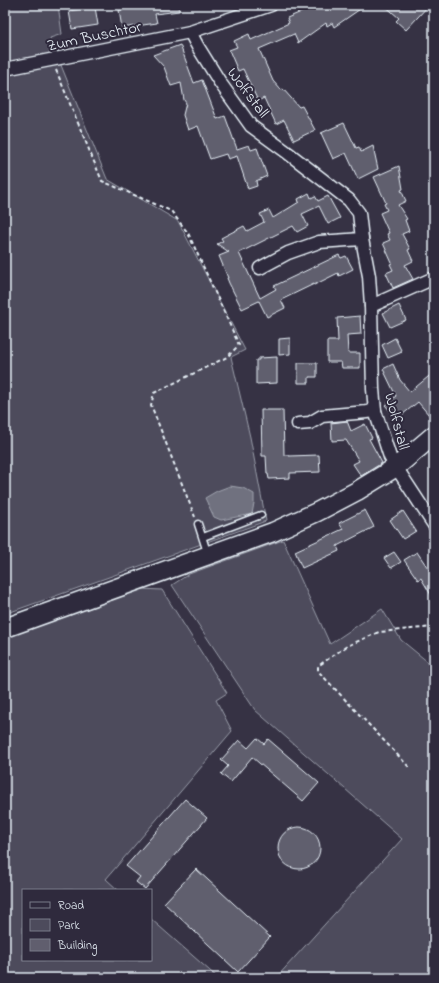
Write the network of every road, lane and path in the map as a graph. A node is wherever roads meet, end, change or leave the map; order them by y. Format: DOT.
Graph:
graph roads {
  1 [pos="271,5"];
  2 [pos="190,32"];
  3 [pos="52,60"];
  4 [pos="5,69"];
  5 [pos="362,239"];
  6 [pos="260,268"];
  7 [pos="434,278"];
  8 [pos="371,306"];
  9 [pos="375,410"];
  10 [pos="298,424"];
  11 [pos="434,435"];
  12 [pos="396,467"];
  13 [pos="261,515"];
  14 [pos="198,524"];
  15 [pos="434,524"];
  16 [pos="203,537"];
  17 [pos="208,556"];
  18 [pos="434,627"];
  19 [pos="5,628"];
  20 [pos="409,767"];
  1 -- 2 [label="street"];
  2 -- 3 [label="street, Zum Buschtor"];
  2 -- 5 [label="street, Wolfstall"];
  3 -- 4 [label="street, Zum Buschtor"];
  3 -- 14 [label="path"];
  5 -- 6 [label="street"];
  5 -- 8 [label="street, Wolfstall"];
  7 -- 8 [label="street"];
  8 -- 9 [label="street, Wolfstall"];
  9 -- 10 [label="street"];
  9 -- 12 [label="street, Wolfstall"];
  11 -- 12 [label="main road"];
  12 -- 15 [label="street, Wolfstall"];
  12 -- 17 [label="main road"];
  13 -- 16 [label="lane"];
  14 -- 16 [label="lane"];
  16 -- 17 [label="lane"];
  17 -- 19 [label="main road"];
  18 -- 20 [label="path"];
}
